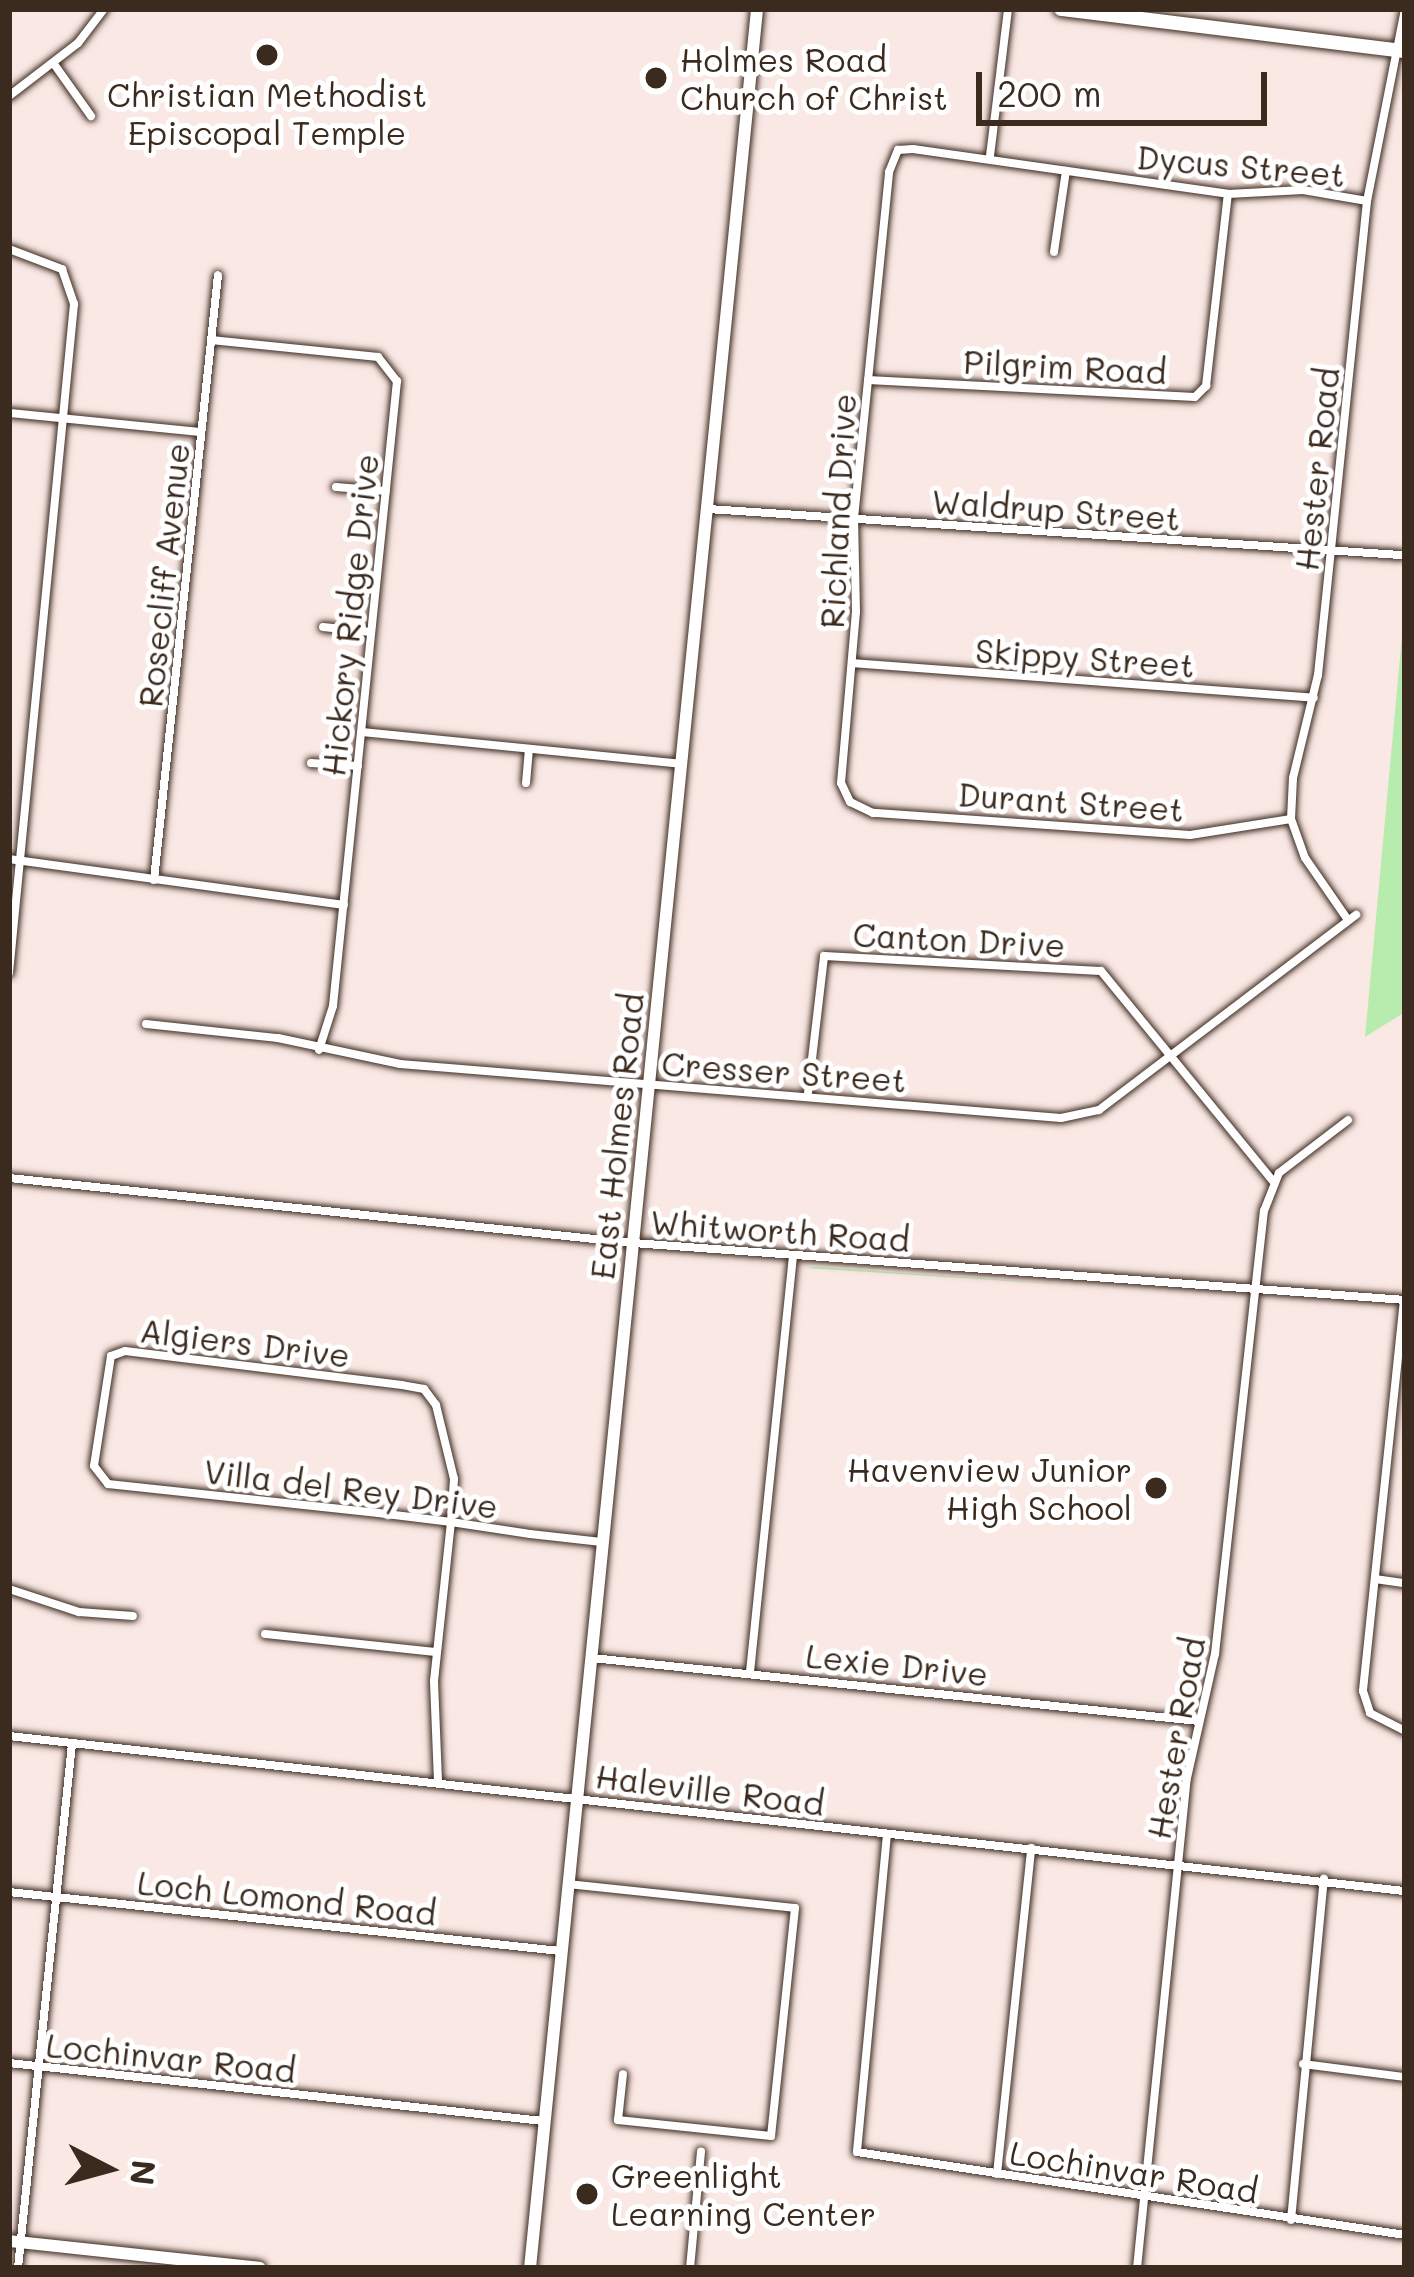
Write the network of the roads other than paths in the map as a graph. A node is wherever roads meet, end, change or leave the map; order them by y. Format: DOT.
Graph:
graph roads {
  1 [pos="104,9"];
  2 [pos="757,9"];
  3 [pos="1008,9"];
  4 [pos="1060,9"];
  5 [pos="1405,9"];
  6 [pos="1403,51"];
  7 [pos="54,64"];
  8 [pos="9,96"];
  9 [pos="91,116"];
  10 [pos="898,150"];
  11 [pos="990,155"];
  12 [pos="1066,171"];
  13 [pos="1228,194"];
  14 [pos="1367,201"];
  15 [pos="9,250"];
  16 [pos="1054,252"];
  17 [pos="218,275"];
  18 [pos="211,340"];
  19 [pos="868,380"];
  20 [pos="9,413"];
  21 [pos="64,419"];
  22 [pos="202,432"];
  23 [pos="336,487"];
  24 [pos="386,491"];
  25 [pos="707,508"];
  26 [pos="854,518"];
  27 [pos="1332,553"];
  28 [pos="1401,556"];
  29 [pos="323,627"];
  30 [pos="371,632"];
  31 [pos="852,663"];
  32 [pos="1314,698"];
  33 [pos="362,732"];
  34 [pos="530,749"];
  35 [pos="311,763"];
  36 [pos="680,764"];
  37 [pos="358,766"];
  38 [pos="526,783"];
  39 [pos="850,802"];
  40 [pos="1291,819"];
  41 [pos="15,859"];
  42 [pos="154,880"];
  43 [pos="344,905"];
  44 [pos="9,973"];
  45 [pos="146,1024"];
  46 [pos="319,1050"];
  47 [pos="1166,1053"];
  48 [pos="649,1085"];
  49 [pos="808,1094"];
  50 [pos="1348,1120"];
  51 [pos="9,1178"];
  52 [pos="1273,1181"];
  53 [pos="632,1244"];
  54 [pos="793,1256"];
  55 [pos="1256,1289"];
  56 [pos="1404,1300"];
  57 [pos="98,1475"];
  58 [pos="452,1522"];
  59 [pos="602,1542"];
  60 [pos="1375,1579"];
  61 [pos="1405,1583"];
  62 [pos="9,1589"];
  63 [pos="133,1616"];
  64 [pos="265,1634"];
  65 [pos="436,1652"];
  66 [pos="590,1658"];
  67 [pos="750,1672"];
  68 [pos="1199,1721"];
  69 [pos="1405,1731"];
  70 [pos="9,1736"];
  71 [pos="72,1744"];
  72 [pos="438,1781"];
  73 [pos="576,1797"];
  74 [pos="887,1834"];
  75 [pos="1031,1848"];
  76 [pos="1178,1863"];
  77 [pos="1324,1879"];
  78 [pos="567,1885"];
  79 [pos="1405,1891"];
  80 [pos="9,1892"];
  81 [pos="56,1896"];
  82 [pos="560,1951"];
  83 [pos="9,2063"];
  84 [pos="1303,2064"];
  85 [pos="38,2066"];
  86 [pos="623,2074"];
  87 [pos="1405,2077"];
  88 [pos="543,2121"];
  89 [pos="701,2152"];
  90 [pos="997,2174"];
  91 [pos="1144,2191"];
  92 [pos="1291,2221"];
  93 [pos="1405,2235"];
  94 [pos="15,2241"];
  95 [pos="18,2268"];
  96 [pos="260,2268"];
  97 [pos="530,2268"];
  98 [pos="689,2268"];
  99 [pos="1137,2268"];
  1 -- 7 [label="street"];
  2 -- 25 [label="main road, East Holmes Road"];
  3 -- 11 [label="street"];
  4 -- 6 [label="main road"];
  5 -- 6 [label="street, Hester Road"];
  6 -- 14 [label="street, Hester Road"];
  7 -- 8 [label="street"];
  7 -- 9 [label="street"];
  10 -- 11 [label="street, Dycus Street"];
  10 -- 19 [label="street, Richland Drive"];
  11 -- 12 [label="street, Dycus Street"];
  12 -- 13 [label="street, Dycus Street"];
  12 -- 16 [label="street"];
  13 -- 14 [label="street, Dycus Street"];
  13 -- 19 [label="street, Pilgrim Road"];
  14 -- 27 [label="street, Hester Road"];
  15 -- 21 [label="street"];
  17 -- 18 [label="street, Rosecliff Avenue"];
  18 -- 22 [label="street, Rosecliff Avenue"];
  18 -- 24 [label="street, Hickory Ridge Drive"];
  19 -- 26 [label="street, Richland Drive"];
  20 -- 21 [label="street"];
  21 -- 22 [label="street"];
  21 -- 41 [label="street"];
  22 -- 42 [label="street, Rosecliff Avenue"];
  23 -- 24 [label="street"];
  24 -- 30 [label="street, Hickory Ridge Drive"];
  25 -- 26 [label="street, Waldrup Street"];
  25 -- 36 [label="main road, East Holmes Road"];
  26 -- 27 [label="street, Waldrup Street"];
  26 -- 31 [label="street, Richland Drive"];
  27 -- 28 [label="street, Waldrup Street"];
  27 -- 32 [label="street, Hester Road"];
  29 -- 30 [label="street"];
  30 -- 33 [label="street, Hickory Ridge Drive"];
  31 -- 32 [label="street, Skippy Street"];
  31 -- 39 [label="street, Richland Drive"];
  32 -- 40 [label="street, Hester Road"];
  33 -- 34 [label="street"];
  33 -- 37 [label="street, Hickory Ridge Drive"];
  34 -- 36 [label="street"];
  34 -- 38 [label="street"];
  35 -- 37 [label="street"];
  36 -- 48 [label="main road, East Holmes Road"];
  37 -- 43 [label="street, Hickory Ridge Drive"];
  39 -- 40 [label="street, Durant Street"];
  40 -- 47 [label="street, Cresser Street"];
  41 -- 42 [label="street"];
  41 -- 44 [label="street"];
  42 -- 43 [label="street"];
  43 -- 46 [label="street, Hickory Ridge Drive"];
  45 -- 46 [label="street, Cresser Street"];
  46 -- 48 [label="street, Cresser Street"];
  47 -- 49 [label="street, Cresser Street"];
  47 -- 49 [label="street, Canton Drive"];
  47 -- 52 [label="street, Canton Drive"];
  48 -- 49 [label="street, Cresser Street"];
  48 -- 53 [label="main road, East Holmes Road"];
  50 -- 52 [label="street"];
  51 -- 53 [label="street, Whitworth Road"];
  52 -- 55 [label="street, Hester Road"];
  53 -- 54 [label="street, Whitworth Road"];
  53 -- 59 [label="main road, East Holmes Road"];
  54 -- 55 [label="street, Whitworth Road"];
  54 -- 67 [label="street"];
  55 -- 56 [label="street, Whitworth Road"];
  55 -- 68 [label="street, Hester Road"];
  56 -- 60 [label="street"];
  57 -- 58 [label="street, Villa del Rey Drive"];
  57 -- 58 [label="street, Algiers Drive"];
  58 -- 59 [label="street, Villa del Rey Drive"];
  58 -- 65 [label="street"];
  59 -- 66 [label="main road, East Holmes Road"];
  60 -- 61 [label="street"];
  60 -- 69 [label="street"];
  62 -- 63 [label="street"];
  64 -- 65 [label="street"];
  65 -- 72 [label="street"];
  66 -- 67 [label="street, Lexie Drive"];
  66 -- 73 [label="main road, East Holmes Road"];
  67 -- 68 [label="street, Lexie Drive"];
  68 -- 76 [label="street, Hester Road"];
  70 -- 71 [label="street, Haleville Road"];
  71 -- 72 [label="street, Haleville Road"];
  71 -- 81 [label="street"];
  72 -- 73 [label="street, Haleville Road"];
  73 -- 74 [label="street, Haleville Road"];
  73 -- 78 [label="main road, East Holmes Road"];
  74 -- 75 [label="street, Haleville Road"];
  74 -- 90 [label="street, Lochinvar Road"];
  75 -- 76 [label="street, Haleville Road"];
  75 -- 90 [label="street"];
  76 -- 77 [label="street, Haleville Road"];
  76 -- 91 [label="street, Hester Road"];
  77 -- 79 [label="street, Haleville Road"];
  77 -- 84 [label="street"];
  78 -- 82 [label="main road, East Holmes Road"];
  78 -- 86 [label="street"];
  80 -- 81 [label="street, Loch Lomond Road"];
  81 -- 82 [label="street, Loch Lomond Road"];
  81 -- 85 [label="street"];
  82 -- 88 [label="main road, East Holmes Road"];
  83 -- 85 [label="street, Lochinvar Road"];
  84 -- 87 [label="street"];
  84 -- 92 [label="street"];
  85 -- 88 [label="street, Lochinvar Road"];
  85 -- 94 [label="street"];
  88 -- 97 [label="main road, East Holmes Road"];
  89 -- 98 [label="street"];
  90 -- 91 [label="street, Lochinvar Road"];
  91 -- 92 [label="street, Lochinvar Road"];
  91 -- 99 [label="street, Hester Road"];
  92 -- 93 [label="street, Lochinvar Road"];
  94 -- 95 [label="street"];
  94 -- 96 [label="main road"];
}
